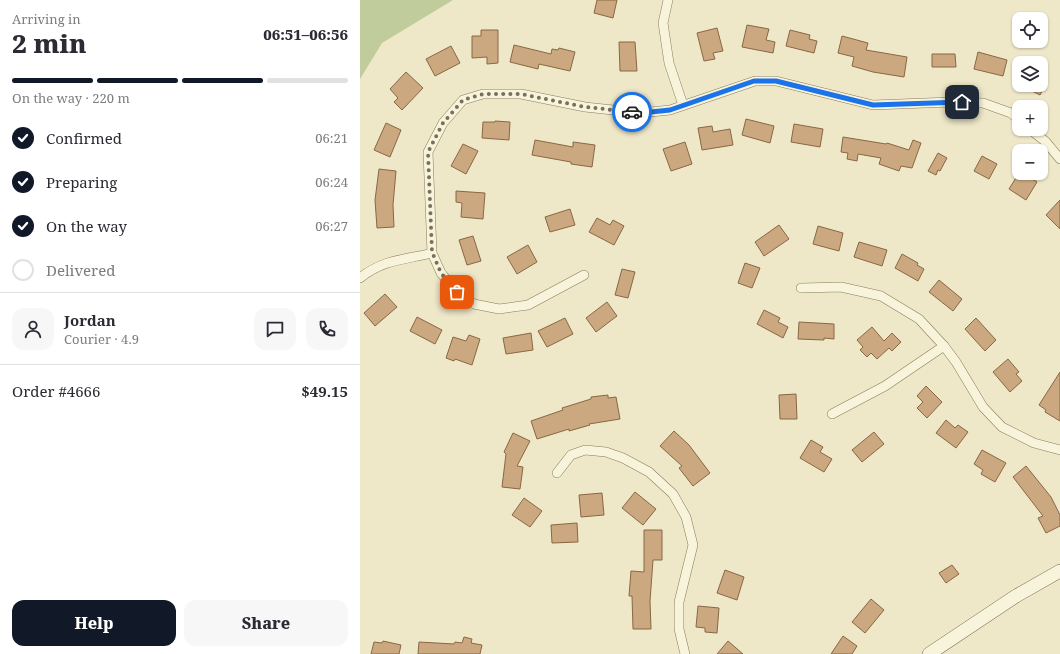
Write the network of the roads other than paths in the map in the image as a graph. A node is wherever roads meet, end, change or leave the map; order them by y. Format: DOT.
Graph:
graph roads {
  1 [pos="668,0"];
  2 [pos="683,105"];
  3 [pos="1012,114"];
  4 [pos="1039,136"];
  5 [pos="1060,159"];
  6 [pos="432,252"];
  7 [pos="584,275"];
  8 [pos="360,278"];
  9 [pos="801,288"];
  10 [pos="944,346"];
  11 [pos="832,414"];
  12 [pos="1060,450"];
  13 [pos="557,473"];
  14 [pos="1060,571"];
  15 [pos="685,654"];
  16 [pos="929,654"];
  1 -- 2 [label="street"];
  2 -- 3 [label="street"];
  2 -- 6 [label="street"];
  4 -- 5 [label="street"];
  6 -- 7 [label="street"];
  6 -- 8 [label="street"];
  9 -- 10 [label="street"];
  10 -- 11 [label="street"];
  10 -- 12 [label="street"];
  13 -- 15 [label="street"];
  14 -- 16 [label="street"];
}
